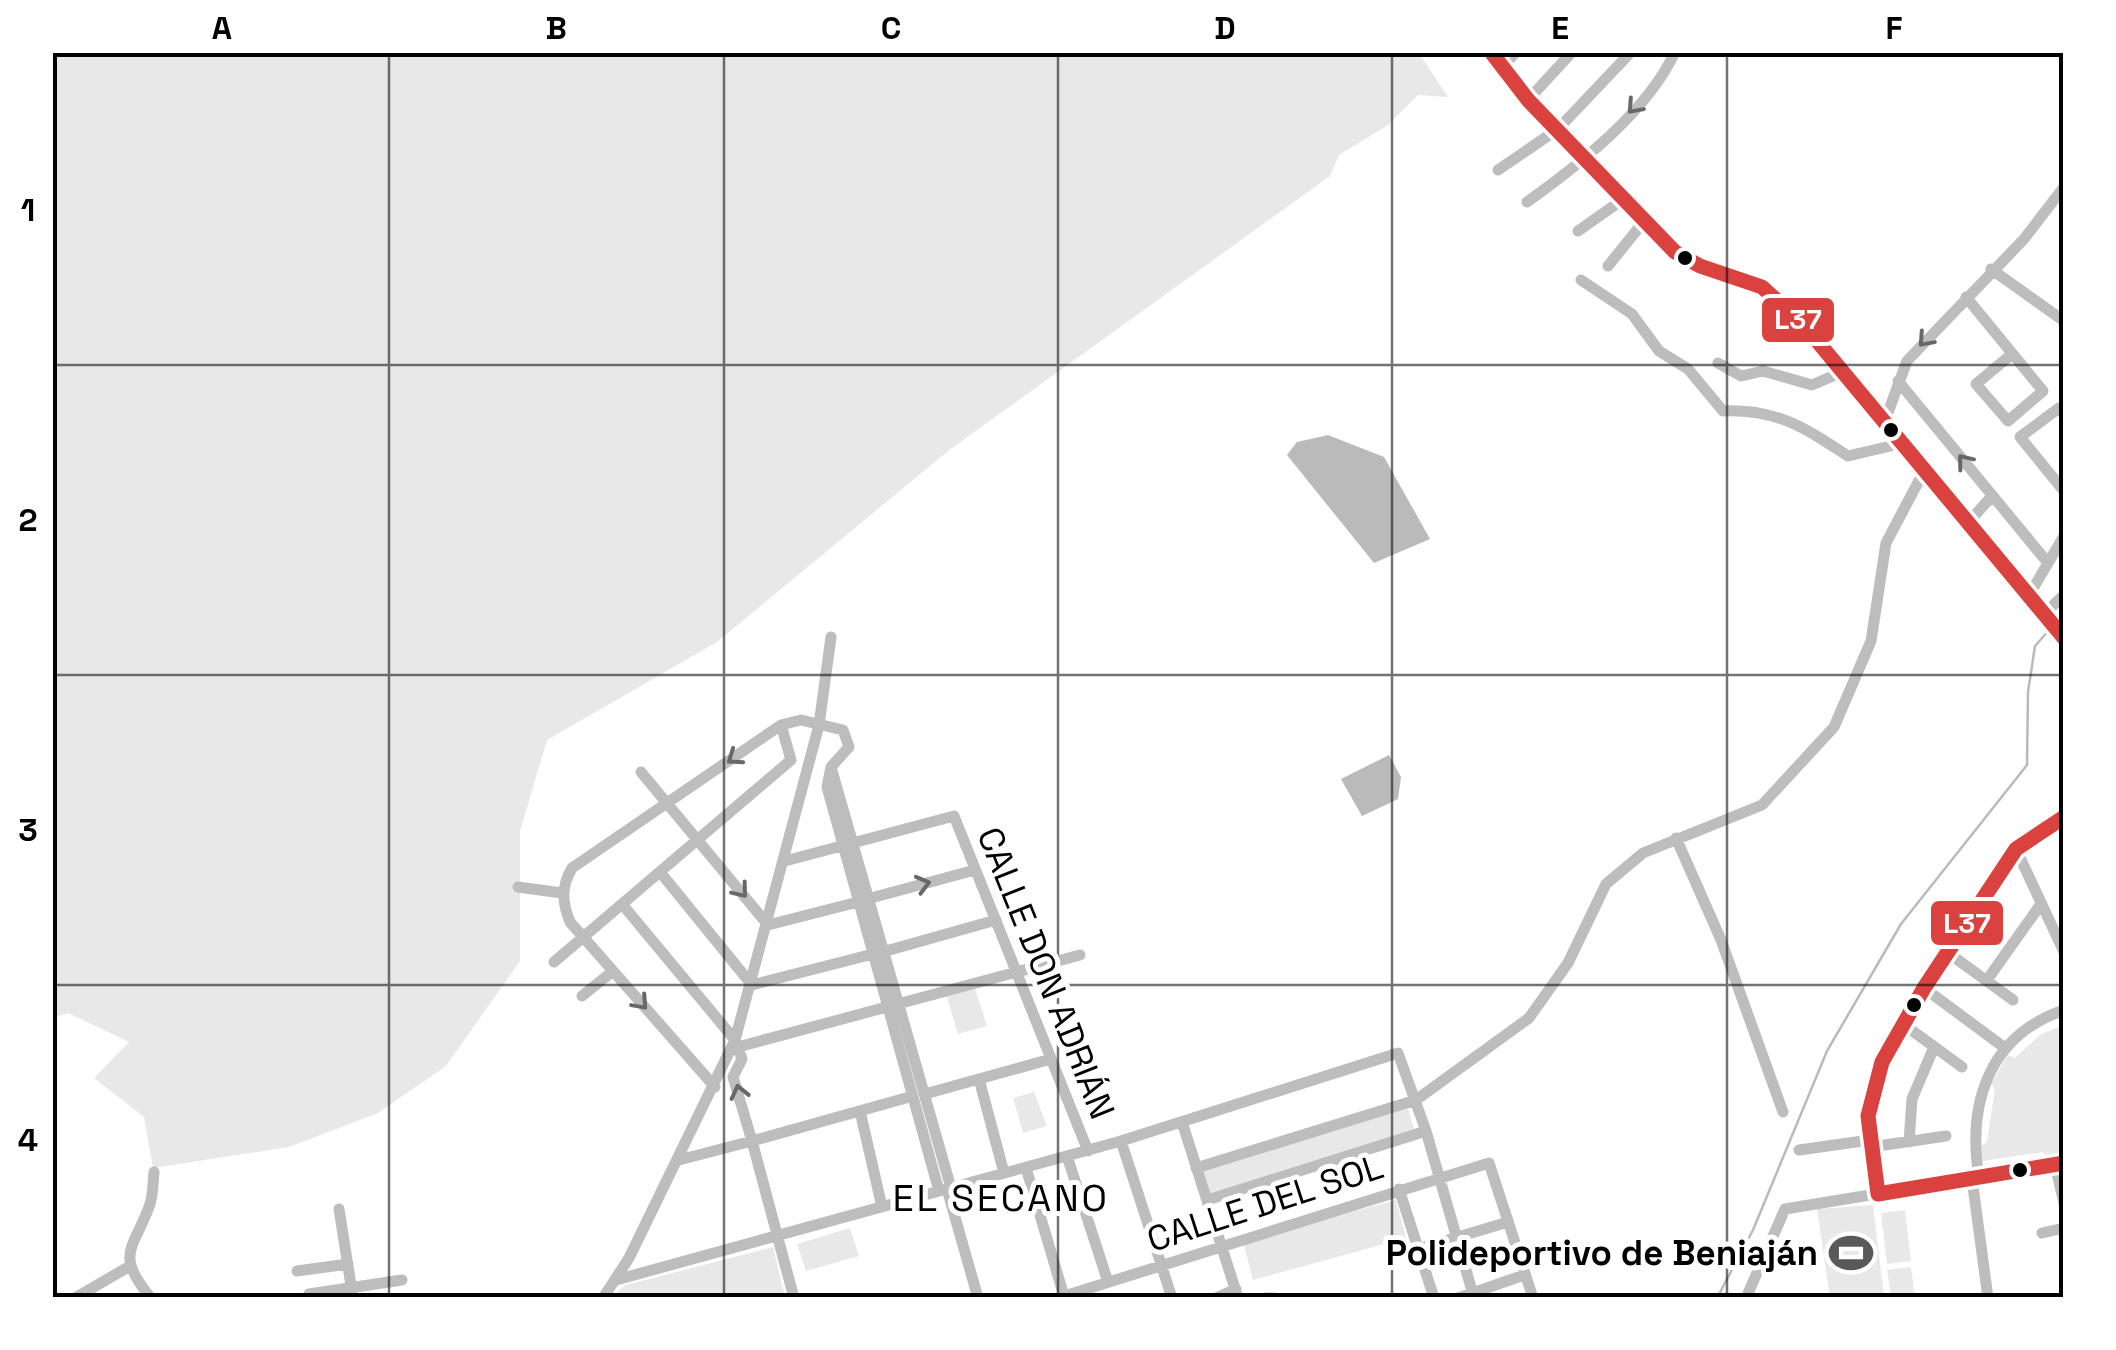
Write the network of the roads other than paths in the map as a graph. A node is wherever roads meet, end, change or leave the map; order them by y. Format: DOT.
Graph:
graph roads {
  1 [pos="1491,52"];
  2 [pos="1516,52"];
  3 [pos="1572,52"];
  4 [pos="1631,52"];
  5 [pos="1675,52"];
  6 [pos="1502,68"];
  7 [pos="1528,100"];
  8 [pos="1558,129"];
  9 [pos="1588,158"];
  10 [pos="1498,170"];
  11 [pos="2064,187"];
  12 [pos="1624,198"];
  13 [pos="1527,202"];
  14 [pos="1645,220"];
  15 [pos="1578,231"];
  16 [pos="1608,266"];
  17 [pos="1992,270"];
  18 [pos="1581,280"];
  19 [pos="1966,297"];
  20 [pos="2064,321"];
  21 [pos="2012,354"];
  22 [pos="1718,363"];
  23 [pos="1842,372"];
  24 [pos="1898,381"];
  25 [pos="2061,411"];
  26 [pos="1883,426"];
  27 [pos="1899,444"];
  28 [pos="1923,473"];
  29 [pos="2064,492"];
  30 [pos="1992,496"];
  31 [pos="1966,524"];
  32 [pos="2064,536"];
  33 [pos="2048,563"];
  34 [pos="2064,595"];
  35 [pos="2028,597"];
  36 [pos="2044,614"];
  37 [pos="2062,636"];
  38 [pos="831,637"];
  39 [pos="781,725"];
  40 [pos="819,725"];
  41 [pos="641,772"];
  42 [pos="669,804"];
  43 [pos="2064,817"];
  44 [pos="699,838"];
  45 [pos="1676,838"];
  46 [pos="849,845"];
  47 [pos="2016,849"];
  48 [pos="785,861"];
  49 [pos="975,870"];
  50 [pos="660,872"];
  51 [pos="518,887"];
  52 [pos="562,893"];
  53 [pos="864,900"];
  54 [pos="622,904"];
  55 [pos="2041,904"];
  56 [pos="996,920"];
  57 [pos="2058,923"];
  58 [pos="768,925"];
  59 [pos="583,938"];
  60 [pos="1947,952"];
  61 [pos="2064,952"];
  62 [pos="879,953"];
  63 [pos="1080,955"];
  64 [pos="554,962"];
  65 [pos="612,971"];
  66 [pos="1016,971"];
  67 [pos="1988,980"];
  68 [pos="752,985"];
  69 [pos="1924,988"];
  70 [pos="582,996"];
  71 [pos="2013,1000"];
  72 [pos="893,1005"];
  73 [pos="2064,1010"];
  74 [pos="1902,1024"];
  75 [pos="737,1044"];
  76 [pos="1934,1047"];
  77 [pos="2005,1048"];
  78 [pos="1051,1059"];
  79 [pos="1962,1067"];
  80 [pos="979,1079"];
  81 [pos="714,1087"];
  82 [pos="919,1095"];
  83 [pos="1416,1100"];
  84 [pos="860,1111"];
  85 [pos="1783,1112"];
  86 [pos="1182,1122"];
  87 [pos="1426,1130"];
  88 [pos="1946,1136"];
  89 [pos="752,1141"];
  90 [pos="1121,1142"];
  91 [pos="1909,1142"];
  92 [pos="1871,1143"];
  93 [pos="1088,1150"];
  94 [pos="1800,1150"];
  95 [pos="1067,1156"];
  96 [pos="678,1160"];
  97 [pos="2059,1164"];
  98 [pos="1026,1168"];
  99 [pos="1196,1168"];
  100 [pos="154,1172"];
  101 [pos="1004,1174"];
  102 [pos="1438,1176"];
  103 [pos="1976,1178"];
  104 [pos="946,1190"];
  105 [pos="1399,1190"];
  106 [pos="1878,1194"];
  107 [pos="1207,1200"];
  108 [pos="2064,1203"];
  109 [pos="882,1207"];
  110 [pos="339,1209"];
  111 [pos="1508,1222"];
  112 [pos="2064,1228"];
  113 [pos="2042,1233"];
  114 [pos="777,1236"];
  115 [pos="1458,1236"];
  116 [pos="1222,1246"];
  117 [pos="1418,1249"];
  118 [pos="348,1264"];
  119 [pos="1161,1265"];
  120 [pos="130,1266"];
  121 [pos="296,1271"];
  122 [pos="1524,1275"];
  123 [pos="402,1280"];
  124 [pos="616,1280"];
  125 [pos="1108,1282"];
  126 [pos="352,1293"];
  127 [pos="1237,1293"];
  128 [pos="309,1294"];
  129 [pos="1473,1295"];
  130 [pos="1061,1296"];
  131 [pos="75,1298"];
  132 [pos="151,1298"];
  133 [pos="604,1298"];
  134 [pos="794,1298"];
  135 [pos="978,1298"];
  136 [pos="1172,1298"];
  137 [pos="1216,1298"];
  138 [pos="1264,1298"];
  139 [pos="1274,1298"];
  140 [pos="1434,1298"];
  141 [pos="1458,1298"];
  142 [pos="1533,1298"];
  143 [pos="1746,1298"];
  144 [pos="1988,1298"];
  1 -- 6 [label="street"];
  2 -- 6 [label="street"];
  3 -- 7 [label="street"];
  4 -- 8 [label="street"];
  5 -- 9 [label="street, one-way"];
  6 -- 7 [label="street"];
  7 -- 8 [label="street"];
  8 -- 9 [label="street"];
  8 -- 10 [label="street"];
  9 -- 12 [label="street"];
  9 -- 13 [label="street"];
  11 -- 17 [label="street"];
  12 -- 14 [label="street"];
  12 -- 15 [label="street"];
  14 -- 16 [label="street"];
  14 -- 23 [label="street"];
  17 -- 19 [label="street"];
  17 -- 20 [label="street"];
  18 -- 27 [label="street"];
  19 -- 21 [label="street"];
  19 -- 24 [label="street, one-way"];
  21 -- 21 [label="street"];
  22 -- 23 [label="street"];
  23 -- 26 [label="street"];
  24 -- 26 [label="street"];
  30 -- 24 [label="street, one-way"];
  25 -- 29 [label="street"];
  26 -- 27 [label="street"];
  27 -- 28 [label="street"];
  28 -- 31 [label="street"];
  28 -- 45 [label="street"];
  30 -- 31 [label="street"];
  30 -- 33 [label="street"];
  31 -- 35 [label="street"];
  32 -- 33 [label="street"];
  33 -- 35 [label="street"];
  34 -- 36 [label="street"];
  35 -- 36 [label="street"];
  36 -- 37 [label="street"];
  38 -- 40 [label="street"];
  39 -- 40 [label="street"];
  39 -- 42 [label="street, one-way"];
  39 -- 44 [label="street"];
  40 -- 46 [label="street"];
  40 -- 48 [label="street"];
  41 -- 42 [label="street"];
  42 -- 44 [label="street"];
  42 -- 52 [label="street"];
  43 -- 47 [label="street"];
  44 -- 50 [label="street"];
  44 -- 58 [label="street, one-way"];
  45 -- 83 [label="street"];
  45 -- 85 [label="street"];
  46 -- 48 [label="street"];
  46 -- 49 [label="street, CALLE DON ADRIÁN"];
  46 -- 53 [label="street"];
  47 -- 55 [label="street"];
  47 -- 60 [label="street"];
  48 -- 58 [label="street"];
  53 -- 49 [label="street, one-way"];
  49 -- 56 [label="street, CALLE DON ADRIÁN"];
  50 -- 54 [label="street"];
  50 -- 68 [label="street"];
  51 -- 52 [label="street"];
  52 -- 59 [label="street"];
  53 -- 58 [label="street"];
  53 -- 62 [label="street"];
  54 -- 59 [label="street"];
  54 -- 75 [label="street"];
  55 -- 57 [label="street"];
  55 -- 67 [label="street"];
  56 -- 62 [label="street"];
  56 -- 66 [label="street, CALLE DON ADRIÁN"];
  57 -- 61 [label="street"];
  58 -- 68 [label="street"];
  59 -- 64 [label="street"];
  59 -- 65 [label="street"];
  60 -- 67 [label="street"];
  60 -- 69 [label="street"];
  62 -- 68 [label="street"];
  62 -- 72 [label="street"];
  63 -- 66 [label="street"];
  65 -- 70 [label="street"];
  65 -- 81 [label="street, one-way"];
  66 -- 72 [label="street"];
  66 -- 78 [label="street, CALLE DON ADRIÁN"];
  67 -- 71 [label="street"];
  68 -- 75 [label="street"];
  69 -- 74 [label="street"];
  69 -- 77 [label="street"];
  72 -- 75 [label="street"];
  72 -- 82 [label="street"];
  73 -- 77 [label="street"];
  74 -- 76 [label="street"];
  74 -- 92 [label="street"];
  75 -- 81 [label="street"];
  89 -- 75 [label="street, one-way"];
  76 -- 79 [label="street"];
  76 -- 91 [label="street"];
  77 -- 103 [label="street"];
  78 -- 80 [label="street"];
  78 -- 93 [label="street, CALLE DON ADRIÁN"];
  80 -- 82 [label="street"];
  80 -- 101 [label="street"];
  81 -- 96 [label="street"];
  82 -- 84 [label="street"];
  82 -- 104 [label="street"];
  83 -- 86 [label="street"];
  83 -- 87 [label="street"];
  83 -- 99 [label="street"];
  84 -- 89 [label="street"];
  84 -- 109 [label="street"];
  86 -- 90 [label="street"];
  86 -- 99 [label="street"];
  87 -- 102 [label="street"];
  87 -- 107 [label="street"];
  88 -- 91 [label="street"];
  89 -- 96 [label="street"];
  89 -- 114 [label="street"];
  90 -- 93 [label="street"];
  90 -- 119 [label="street"];
  91 -- 92 [label="street"];
  92 -- 94 [label="street"];
  92 -- 106 [label="street"];
  93 -- 95 [label="street"];
  95 -- 98 [label="street"];
  95 -- 125 [label="street"];
  96 -- 124 [label="street"];
  97 -- 103 [label="street"];
  97 -- 108 [label="street"];
  98 -- 101 [label="street"];
  98 -- 130 [label="street"];
  99 -- 107 [label="street"];
  100 -- 120 [label="street"];
  101 -- 104 [label="street"];
  102 -- 105 [label="street, CALLE DEL SOL"];
  102 -- 111 [label="street, CALLE DEL SOL"];
  102 -- 115 [label="street"];
  103 -- 106 [label="street"];
  103 -- 144 [label="street"];
  104 -- 109 [label="street"];
  104 -- 135 [label="street"];
  105 -- 116 [label="street, CALLE DEL SOL"];
  105 -- 117 [label="street"];
  106 -- 143 [label="street"];
  107 -- 116 [label="street"];
  109 -- 114 [label="street"];
  110 -- 118 [label="street"];
  111 -- 115 [label="street"];
  111 -- 122 [label="street"];
  112 -- 113 [label="street"];
  114 -- 124 [label="street"];
  114 -- 134 [label="street"];
  115 -- 117 [label="street"];
  115 -- 129 [label="street"];
  116 -- 119 [label="street, CALLE DEL SOL"];
  116 -- 127 [label="street"];
  117 -- 140 [label="street"];
  118 -- 121 [label="street"];
  118 -- 126 [label="street"];
  119 -- 125 [label="street, CALLE DEL SOL"];
  119 -- 136 [label="street"];
  120 -- 131 [label="street"];
  120 -- 132 [label="street"];
  122 -- 129 [label="street"];
  122 -- 142 [label="street"];
  123 -- 126 [label="street"];
  124 -- 133 [label="street"];
  125 -- 130 [label="street, CALLE DEL SOL"];
  126 -- 128 [label="street"];
  127 -- 137 [label="street"];
  129 -- 141 [label="street"];
  138 -- 139 [label="street"];
}
